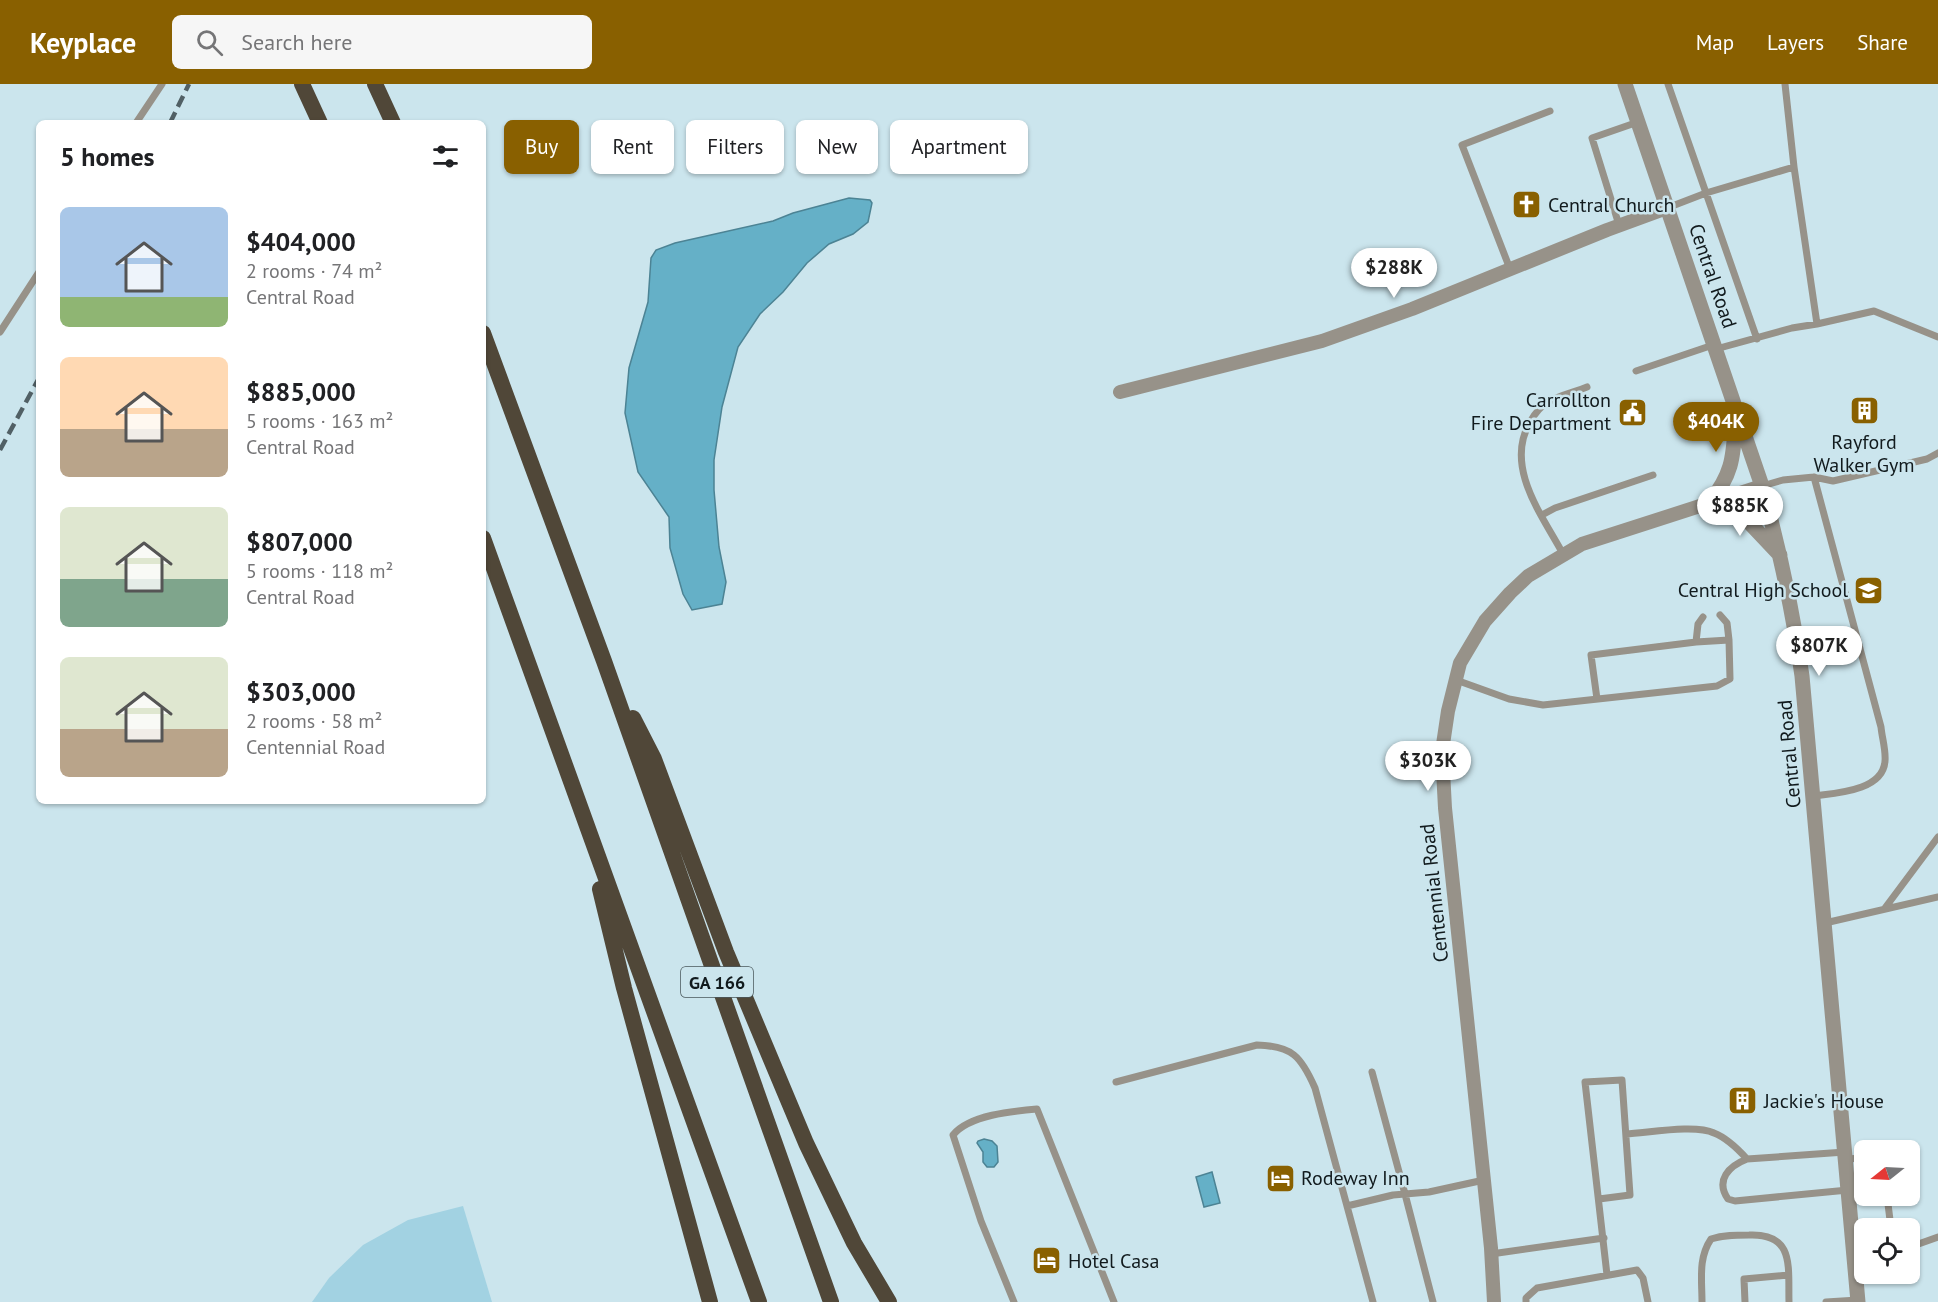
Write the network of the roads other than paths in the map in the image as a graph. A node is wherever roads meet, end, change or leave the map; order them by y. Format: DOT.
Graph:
graph roads {
  1 [pos="162,84"];
  2 [pos="302,84"];
  3 [pos="375,84"];
  4 [pos="1625,84"];
  5 [pos="1668,84"];
  6 [pos="1785,84"];
  7 [pos="1550,111"];
  8 [pos="138,120"];
  9 [pos="319,120"];
  10 [pos="392,120"];
  11 [pos="1638,122"];
  12 [pos="1794,167"];
  13 [pos="1706,194"];
  14 [pos="1667,208"];
  15 [pos="1619,225"];
  16 [pos="1510,269"];
  17 [pos="36,277"];
  18 [pos="1817,324"];
  19 [pos="0,332"];
  20 [pos="1938,337"];
  21 [pos="1757,339"];
  22 [pos="486,341"];
  23 [pos="1716,347"];
  24 [pos="1636,371"];
  25 [pos="1587,387"];
  26 [pos="1120,392"];
  27 [pos="1736,410"];
  28 [pos="1938,453"];
  29 [pos="1653,475"];
  30 [pos="1814,477"];
  31 [pos="1762,486"];
  32 [pos="1710,502"];
  33 [pos="1542,515"];
  34 [pos="486,546"];
  35 [pos="1563,554"];
  36 [pos="1780,555"];
  37 [pos="1720,615"];
  38 [pos="1703,617"];
  39 [pos="1729,640"];
  40 [pos="1696,642"];
  41 [pos="604,661"];
  42 [pos="1456,680"];
  43 [pos="1597,699"];
  44 [pos="1814,796"];
  45 [pos="585,821"];
  46 [pos="1938,837"];
  47 [pos="1938,897"];
  48 [pos="1885,908"];
  49 [pos="1825,922"];
  50 [pos="1372,1072"];
  51 [pos="1116,1082"];
  52 [pos="1626,1134"];
  53 [pos="1846,1155"];
  54 [pos="1854,1156"];
  55 [pos="1747,1159"];
  56 [pos="1484,1180"];
  57 [pos="1848,1190"];
  58 [pos="1405,1194"];
  59 [pos="1599,1199"];
  60 [pos="1347,1206"];
  61 [pos="1854,1226"];
  62 [pos="1938,1237"];
  63 [pos="1604,1238"];
  64 [pos="1920,1243"];
  65 [pos="1491,1254"];
  66 [pos="1607,1275"];
  67 [pos="1788,1275"];
  68 [pos="1859,1284"];
  69 [pos="1858,1301"];
  70 [pos="710,1302"];
  71 [pos="759,1302"];
  72 [pos="831,1302"];
  73 [pos="889,1302"];
  74 [pos="1014,1302"];
  75 [pos="1114,1302"];
  76 [pos="1373,1302"];
  77 [pos="1433,1302"];
  78 [pos="1494,1302"];
  79 [pos="1526,1302"];
  80 [pos="1648,1302"];
  81 [pos="1702,1302"];
  82 [pos="1745,1302"];
  83 [pos="1789,1302"];
  84 [pos="1826,1302"];
  1 -- 8 [label="lane"];
  2 -- 9 [label="highway"];
  3 -- 10 [label="highway"];
  4 -- 11 [label="street, Central Road"];
  5 -- 13 [label="lane"];
  6 -- 12 [label="lane"];
  7 -- 16 [label="lane"];
  11 -- 14 [label="street, Central Road"];
  11 -- 15 [label="lane"];
  12 -- 13 [label="lane"];
  12 -- 18 [label="lane"];
  13 -- 14 [label="lane"];
  13 -- 21 [label="lane"];
  14 -- 15 [label="street"];
  14 -- 23 [label="street, Central Road"];
  15 -- 16 [label="street"];
  16 -- 26 [label="street"];
  17 -- 19 [label="lane"];
  18 -- 20 [label="lane"];
  18 -- 21 [label="lane"];
  21 -- 23 [label="lane"];
  22 -- 41 [label="highway"];
  23 -- 24 [label="lane"];
  23 -- 27 [label="street, Central Road"];
  25 -- 33 [label="lane"];
  27 -- 31 [label="street, Central Road"];
  27 -- 32 [label="street"];
  28 -- 30 [label="lane"];
  29 -- 33 [label="lane"];
  30 -- 31 [label="lane"];
  30 -- 44 [label="lane"];
  31 -- 32 [label="street, Centennial Road"];
  31 -- 36 [label="street, Central Road"];
  32 -- 35 [label="street, Centennial Road"];
  32 -- 36 [label="street"];
  33 -- 35 [label="lane"];
  34 -- 45 [label="highway"];
  35 -- 42 [label="street, Centennial Road"];
  36 -- 44 [label="street, Central Road"];
  37 -- 39 [label="lane"];
  38 -- 40 [label="lane"];
  39 -- 40 [label="lane"];
  39 -- 43 [label="lane"];
  40 -- 43 [label="lane"];
  41 -- 72 [label="highway, GA 166"];
  41 -- 73 [label="highway"];
  42 -- 43 [label="lane"];
  42 -- 56 [label="street, Centennial Road"];
  44 -- 49 [label="street, Central Road"];
  45 -- 70 [label="highway"];
  45 -- 71 [label="highway"];
  46 -- 48 [label="lane"];
  47 -- 48 [label="lane"];
  48 -- 49 [label="lane"];
  49 -- 53 [label="street, Central Road"];
  50 -- 58 [label="lane"];
  51 -- 60 [label="lane"];
  52 -- 55 [label="lane"];
  52 -- 59 [label="lane"];
  52 -- 59 [label="lane"];
  53 -- 54 [label="lane"];
  53 -- 55 [label="lane"];
  53 -- 57 [label="street, Central Road"];
  55 -- 57 [label="lane"];
  56 -- 58 [label="lane"];
  56 -- 65 [label="street, Centennial Road"];
  57 -- 61 [label="street, Central Road"];
  58 -- 60 [label="lane"];
  58 -- 77 [label="lane"];
  59 -- 63 [label="lane"];
  60 -- 76 [label="lane"];
  62 -- 64 [label="lane"];
  63 -- 65 [label="lane"];
  63 -- 66 [label="lane"];
  65 -- 78 [label="street, Centennial Road"];
  66 -- 79 [label="lane"];
  66 -- 80 [label="lane"];
  67 -- 81 [label="lane"];
  67 -- 82 [label="lane"];
  67 -- 83 [label="lane"];
  68 -- 69 [label="street, Central Road"];
  69 -- 84 [label="lane"];
  74 -- 75 [label="lane"];
}
